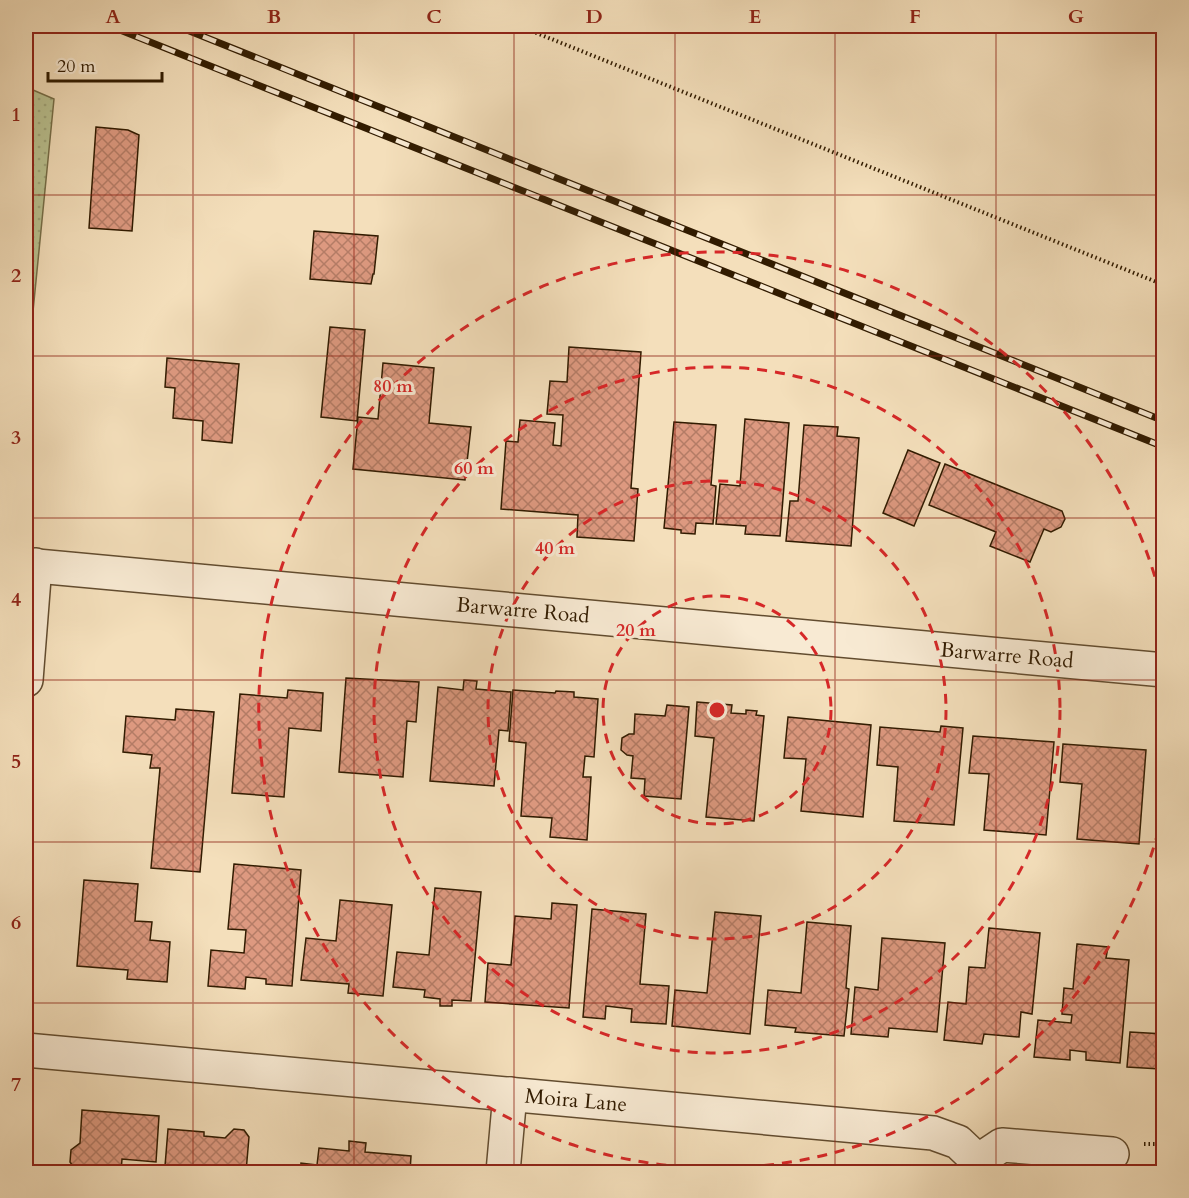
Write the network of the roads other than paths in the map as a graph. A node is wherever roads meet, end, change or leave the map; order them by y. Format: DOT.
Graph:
graph roads {
  1 [pos="30,565"];
  2 [pos="1164,670"];
  3 [pos="26,680"];
  4 [pos="26,1050"];
  5 [pos="510,1094"];
  6 [pos="1112,1154"];
  7 [pos="981,1167"];
  8 [pos="503,1173"];
  1 -- 2 [label="street, Barwarre Road"];
  1 -- 3 [label="street"];
  4 -- 5 [label="street, Moira Lane"];
  5 -- 7 [label="street, Moira Lane"];
  5 -- 8 [label="street"];
  6 -- 7 [label="street, Moira Lane"];
}
